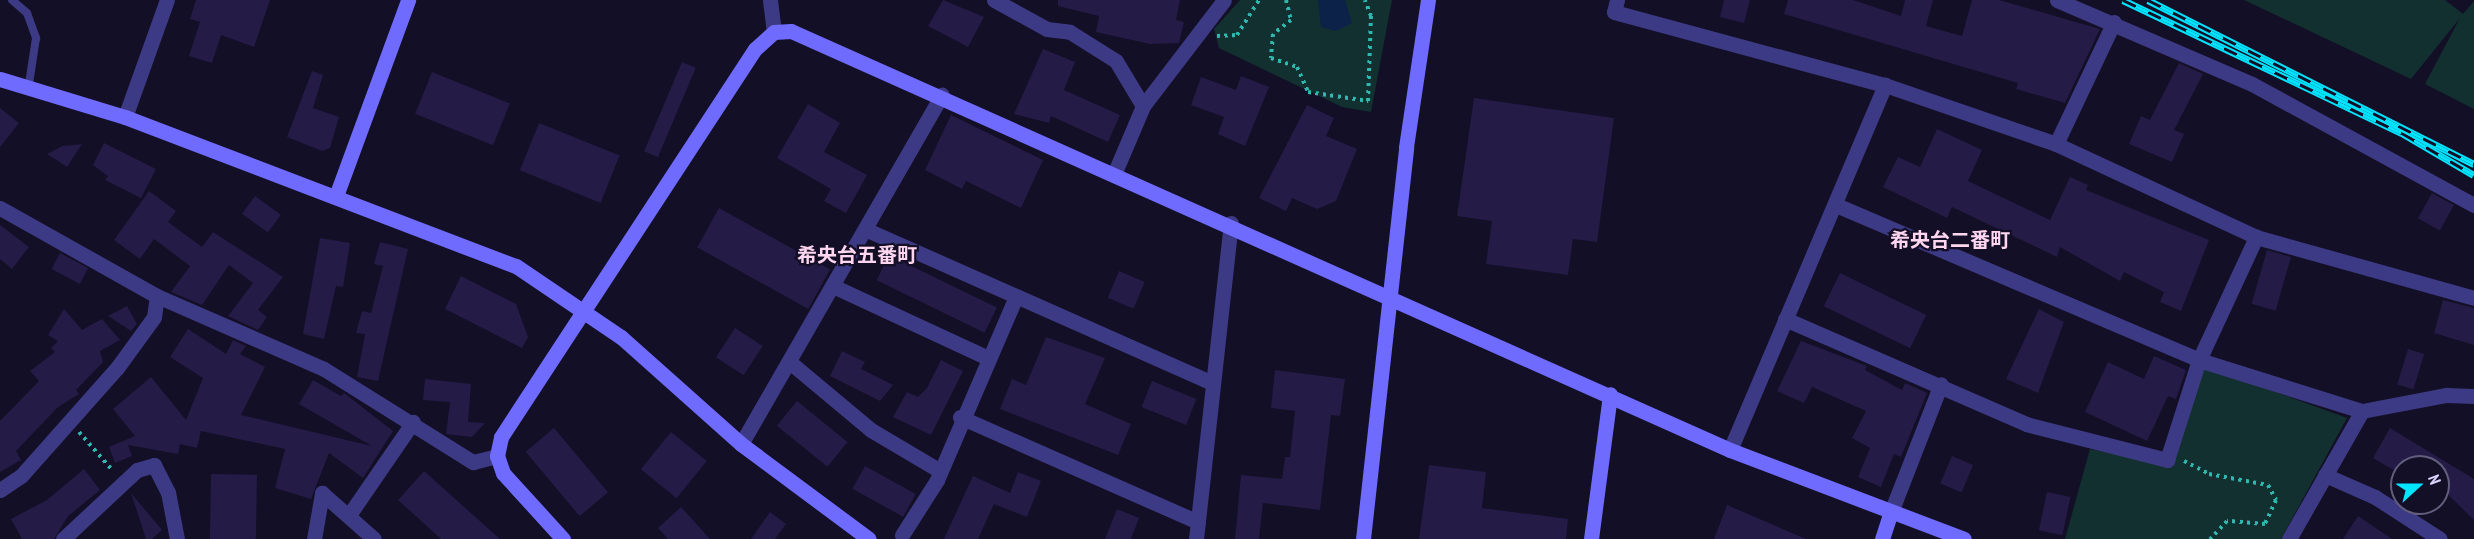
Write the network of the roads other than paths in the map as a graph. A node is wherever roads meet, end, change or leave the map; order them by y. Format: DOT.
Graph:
graph roads {
  1 [pos="12,0"];
  2 [pos="167,0"];
  3 [pos="408,0"];
  4 [pos="770,0"];
  5 [pos="994,0"];
  6 [pos="1224,0"];
  7 [pos="1428,0"];
  8 [pos="1617,0"];
  9 [pos="2057,0"];
  10 [pos="2114,22"];
  11 [pos="774,32"];
  12 [pos="0,79"];
  13 [pos="29,84"];
  14 [pos="1885,85"];
  15 [pos="942,95"];
  16 [pos="1143,106"];
  17 [pos="125,117"];
  18 [pos="2056,144"];
  19 [pos="1115,172"];
  20 [pos="336,196"];
  21 [pos="1836,205"];
  22 [pos="2474,205"];
  23 [pos="0,208"];
  24 [pos="1231,223"];
  25 [pos="867,230"];
  26 [pos="2256,237"];
  27 [pos="835,288"];
  28 [pos="156,296"];
  29 [pos="1016,297"];
  30 [pos="1389,297"];
  31 [pos="2474,298"];
  32 [pos="585,311"];
  33 [pos="1785,319"];
  34 [pos="986,357"];
  35 [pos="2199,360"];
  36 [pos="792,364"];
  37 [pos="1213,383"];
  38 [pos="1941,384"];
  39 [pos="1610,394"];
  40 [pos="2474,396"];
  41 [pos="2362,411"];
  42 [pos="960,417"];
  43 [pos="413,422"];
  44 [pos="741,444"];
  45 [pos="1730,450"];
  46 [pos="497,456"];
  47 [pos="937,469"];
  48 [pos="2325,476"];
  49 [pos="0,490"];
  50 [pos="1891,512"];
  51 [pos="349,515"];
  52 [pos="1198,522"];
  53 [pos="902,535"];
  54 [pos="63,539"];
  55 [pos="177,539"];
  56 [pos="314,539"];
  57 [pos="374,539"];
  58 [pos="563,539"];
  59 [pos="869,539"];
  60 [pos="1196,539"];
  61 [pos="1363,539"];
  62 [pos="1591,539"];
  63 [pos="1882,539"];
  64 [pos="1965,539"];
  65 [pos="2289,539"];
  66 [pos="2440,539"];
  1 -- 13 [label="lane"];
  2 -- 17 [label="street"];
  3 -- 20 [label="street"];
  4 -- 11 [label="street"];
  5 -- 16 [label="street"];
  6 -- 16 [label="street"];
  7 -- 30 [label="street"];
  8 -- 14 [label="street"];
  9 -- 10 [label="street"];
  10 -- 18 [label="street"];
  10 -- 22 [label="street"];
  11 -- 15 [label="street"];
  11 -- 32 [label="street"];
  12 -- 13 [label="street"];
  13 -- 17 [label="street"];
  14 -- 18 [label="street"];
  14 -- 21 [label="street"];
  15 -- 19 [label="street"];
  15 -- 25 [label="street"];
  16 -- 19 [label="street"];
  17 -- 20 [label="street"];
  18 -- 26 [label="street"];
  19 -- 24 [label="street"];
  20 -- 32 [label="street"];
  21 -- 33 [label="street"];
  21 -- 35 [label="street"];
  23 -- 28 [label="street"];
  24 -- 30 [label="street"];
  24 -- 37 [label="street"];
  25 -- 27 [label="street"];
  25 -- 29 [label="street"];
  26 -- 31 [label="street"];
  26 -- 35 [label="street"];
  27 -- 34 [label="street"];
  27 -- 36 [label="street"];
  28 -- 43 [label="street"];
  28 -- 49 [label="street"];
  29 -- 34 [label="street"];
  29 -- 37 [label="street"];
  30 -- 39 [label="street"];
  30 -- 61 [label="street"];
  32 -- 44 [label="street"];
  32 -- 46 [label="street"];
  33 -- 38 [label="street"];
  33 -- 45 [label="street"];
  34 -- 42 [label="street"];
  35 -- 38 [label="street"];
  35 -- 41 [label="street"];
  36 -- 44 [label="street"];
  36 -- 47 [label="street"];
  37 -- 52 [label="street"];
  38 -- 50 [label="street"];
  39 -- 45 [label="street"];
  39 -- 62 [label="street"];
  40 -- 41 [label="street"];
  41 -- 48 [label="street"];
  42 -- 47 [label="street"];
  42 -- 52 [label="street"];
  43 -- 46 [label="street"];
  43 -- 51 [label="street"];
  44 -- 59 [label="street"];
  45 -- 50 [label="street"];
  46 -- 58 [label="street"];
  47 -- 53 [label="street"];
  48 -- 65 [label="street"];
  48 -- 66 [label="street"];
  50 -- 63 [label="street"];
  50 -- 64 [label="street"];
  51 -- 56 [label="street"];
  51 -- 57 [label="street"];
  52 -- 60 [label="street"];
  54 -- 55 [label="street"];
}
